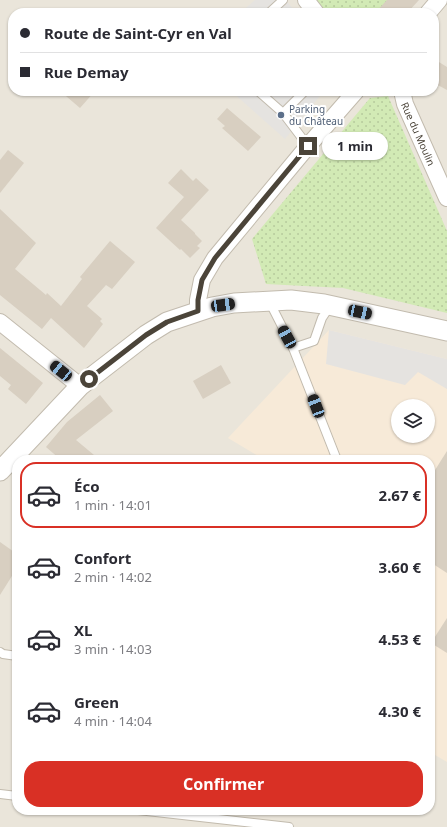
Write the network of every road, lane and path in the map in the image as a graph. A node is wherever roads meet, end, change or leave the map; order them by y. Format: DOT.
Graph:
graph roads {
  1 [pos="283,0"];
  2 [pos="306,0"];
  3 [pos="439,0"];
  4 [pos="275,8"];
  5 [pos="312,8"];
  6 [pos="432,8"];
  7 [pos="264,96"];
  8 [pos="299,96"];
  9 [pos="352,96"];
  10 [pos="403,96"];
  11 [pos="283,113"];
  12 [pos="308,146"];
  13 [pos="447,198"];
  14 [pos="269,301"];
  15 [pos="331,306"];
  16 [pos="198,311"];
  17 [pos="0,322"];
  18 [pos="447,331"];
  19 [pos="293,348"];
  20 [pos="80,386"];
  21 [pos="15,455"];
  22 [pos="335,455"];
  23 [pos="12,458"];
  24 [pos="0,471"];
  25 [pos="0,652"];
  26 [pos="12,655"];
  27 [pos="0,794"];
  28 [pos="12,795"];
  29 [pos="182,815"];
  30 [pos="289,827"];
  1 -- 4 [label="lane"];
  2 -- 5 [label="street"];
  3 -- 6 [label="street"];
  7 -- 11 [label="lane"];
  8 -- 11 [label="lane"];
  9 -- 12 [label="street"];
  10 -- 13 [label="street, Rue du Moulin"];
  11 -- 12 [label="lane"];
  12 -- 16 [label="street"];
  14 -- 15 [label="street"];
  14 -- 16 [label="street"];
  14 -- 19 [label="lane"];
  15 -- 18 [label="street"];
  15 -- 19 [label="lane"];
  16 -- 20 [label="street"];
  17 -- 20 [label="street"];
  19 -- 22 [label="lane"];
  20 -- 21 [label="street"];
  23 -- 24 [label="street"];
  25 -- 26 [label="lane"];
  27 -- 28 [label="lane"];
  29 -- 30 [label="lane"];
}
